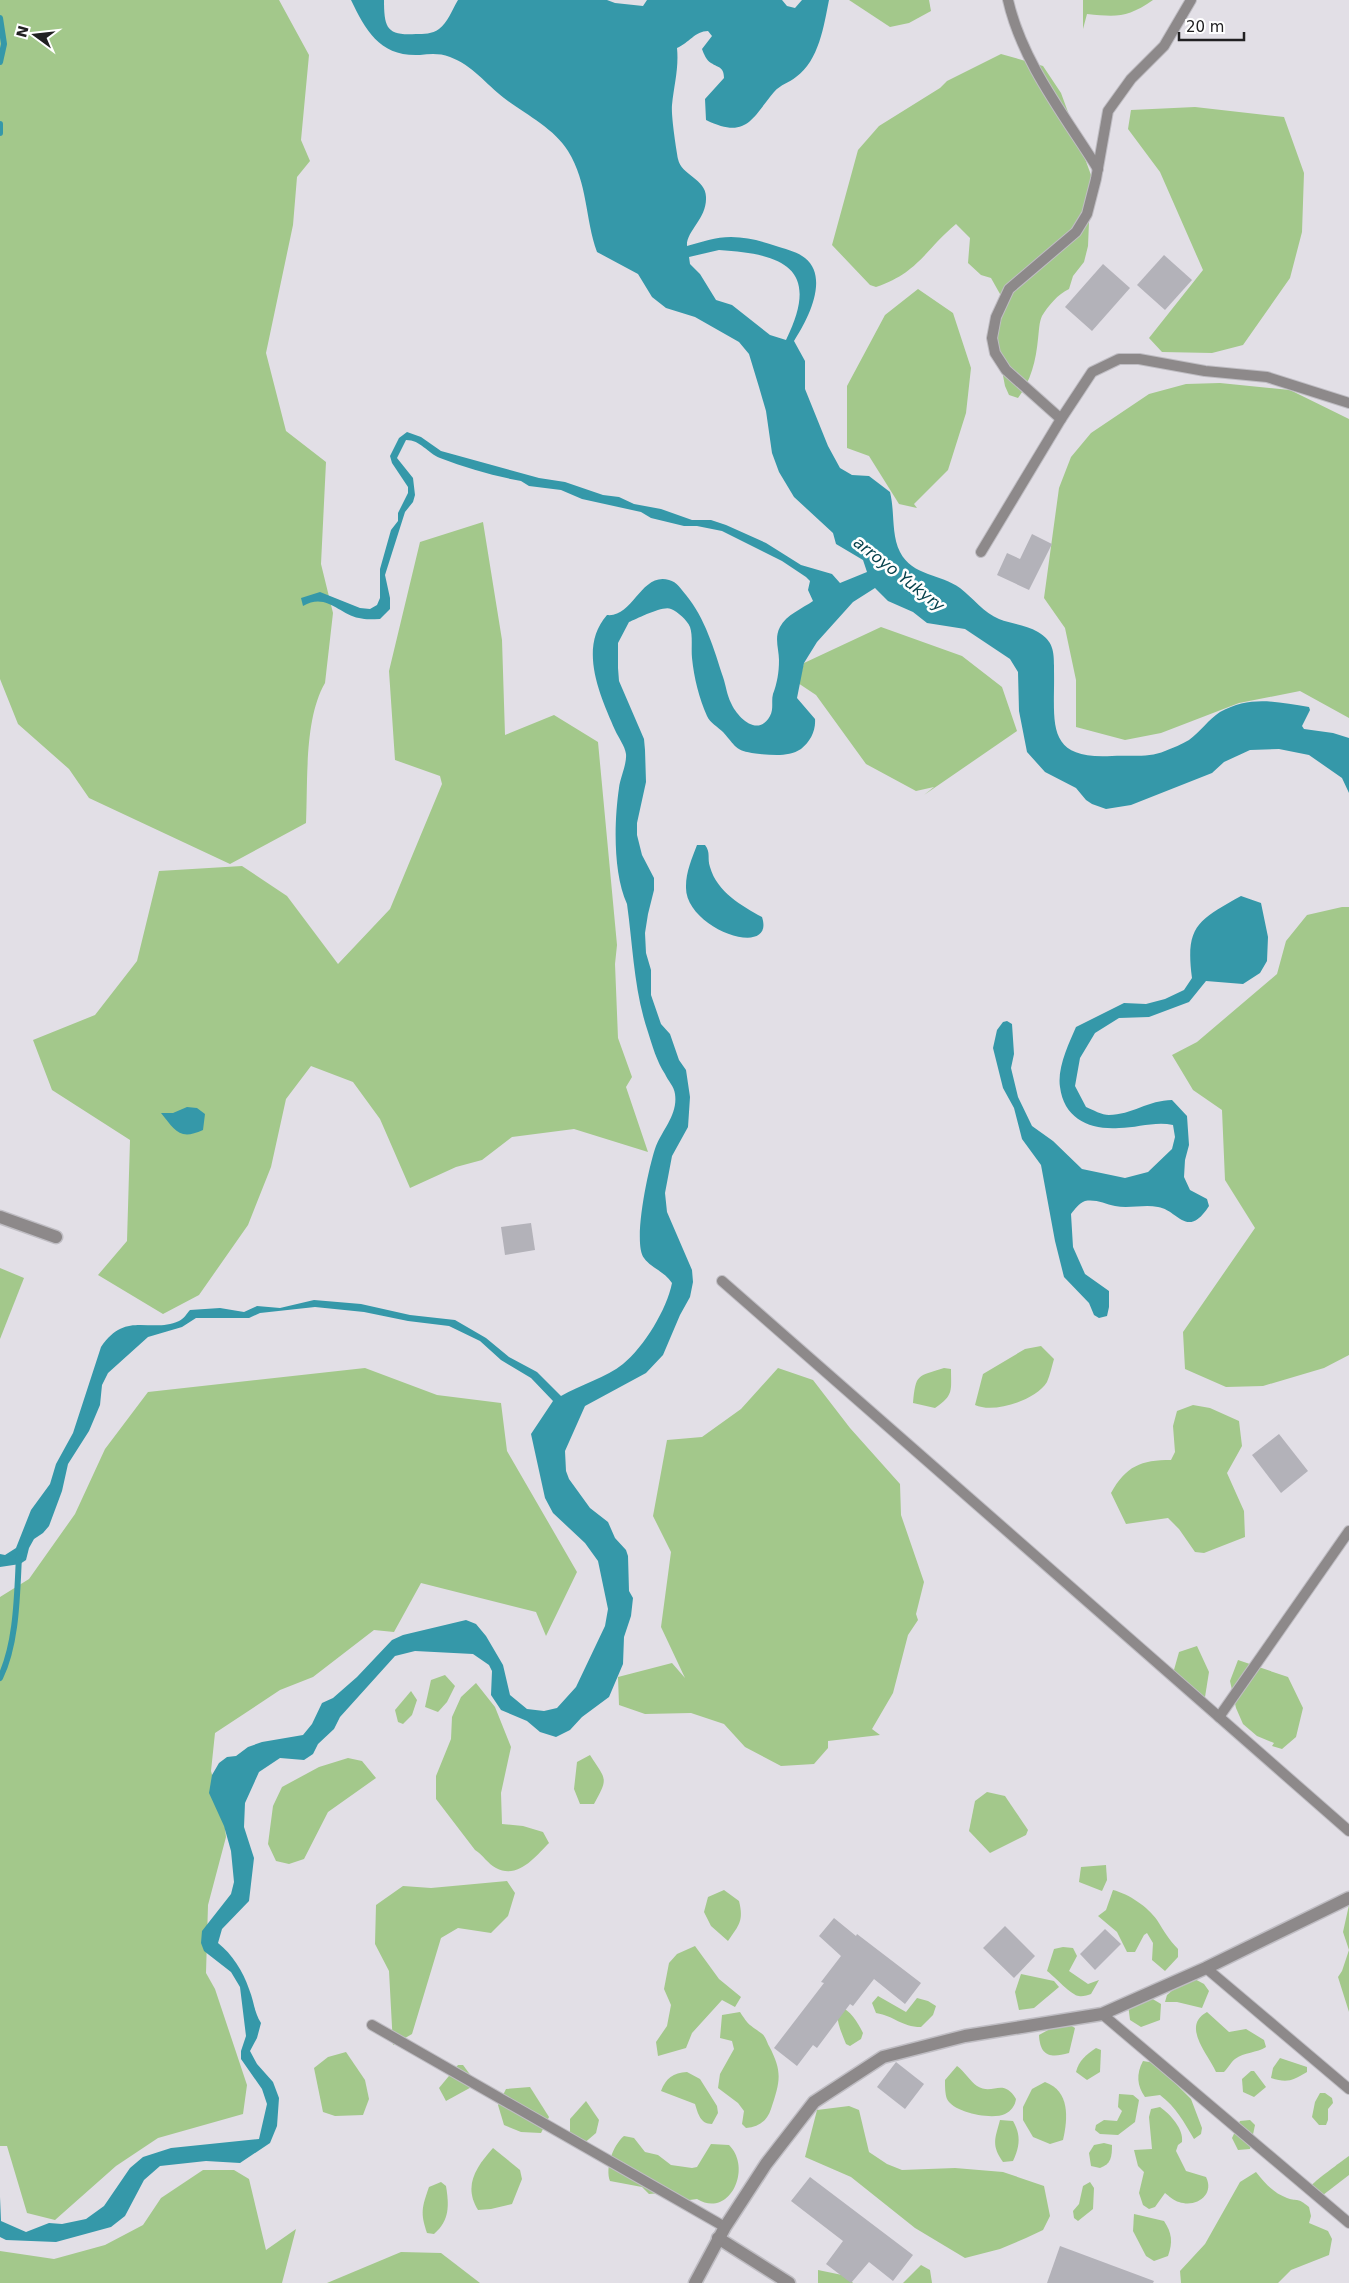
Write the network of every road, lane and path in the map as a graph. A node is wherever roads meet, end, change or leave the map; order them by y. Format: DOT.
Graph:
graph roads {
  1 [pos="1008,0"];
  2 [pos="1191,0"];
  3 [pos="1098,169"];
  4 [pos="1349,403"];
  5 [pos="1061,419"];
  6 [pos="982,552"];
  7 [pos="0,1217"];
  8 [pos="56,1237"];
  9 [pos="722,1281"];
  10 [pos="1349,1531"];
  11 [pos="1219,1716"];
  12 [pos="1349,1831"];
  13 [pos="1349,1898"];
  14 [pos="1206,1968"];
  15 [pos="1102,2014"];
  16 [pos="372,2025"];
  17 [pos="1349,2089"];
  18 [pos="1349,2223"];
  19 [pos="721,2233"];
  20 [pos="695,2283"];
  21 [pos="790,2283"];
  1 -- 3 [label="lane"];
  2 -- 3 [label="lane"];
  3 -- 5 [label="lane"];
  4 -- 5 [label="lane"];
  5 -- 6 [label="lane"];
  7 -- 8 [label="street"];
  9 -- 11 [label="lane"];
  10 -- 11 [label="lane"];
  11 -- 12 [label="lane"];
  13 -- 14 [label="street"];
  14 -- 15 [label="street"];
  14 -- 17 [label="lane"];
  15 -- 18 [label="lane"];
  15 -- 19 [label="street"];
  16 -- 19 [label="lane"];
  19 -- 20 [label="street"];
  19 -- 21 [label="street"];
}
